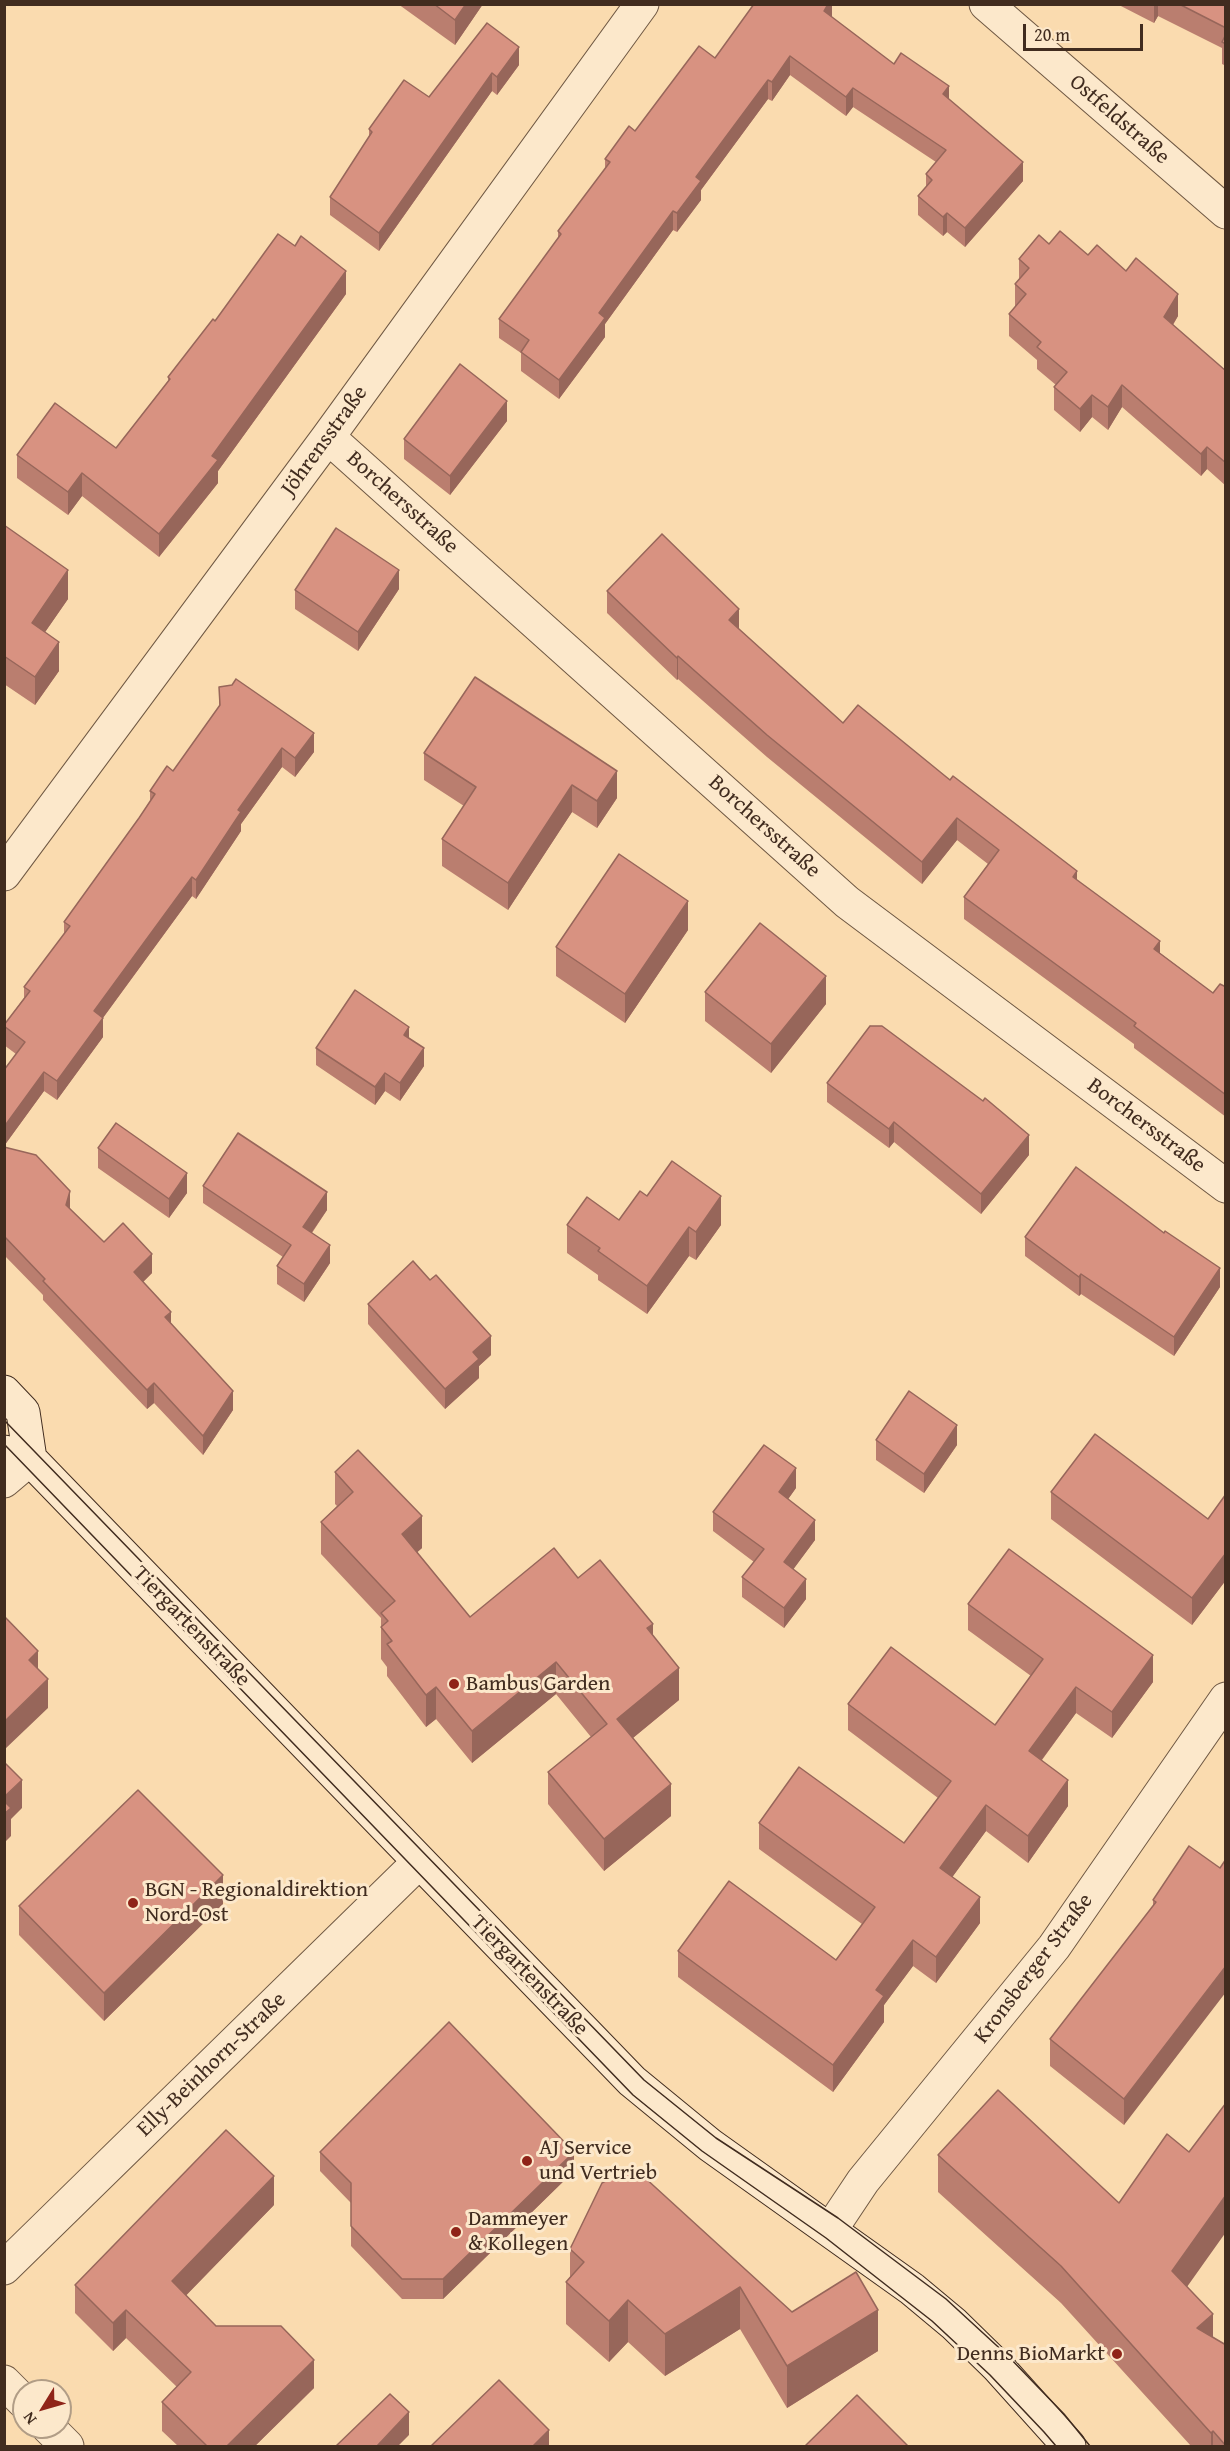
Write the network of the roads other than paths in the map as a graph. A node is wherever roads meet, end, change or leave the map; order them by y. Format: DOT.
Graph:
graph roads {
  1 [pos="642,4"];
  2 [pos="986,4"];
  3 [pos="1226,212"];
  4 [pos="328,437"];
  5 [pos="4,874"];
  6 [pos="1226,1186"];
  7 [pos="4,1392"];
  8 [pos="17,1455"];
  9 [pos="4,1481"];
  10 [pos="1226,1700"];
  11 [pos="419,1862"];
  12 [pos="831,2229"];
  13 [pos="4,2268"];
  14 [pos="1069,2446"];
  1 -- 4 [label="street, Jöhrensstraße"];
  2 -- 3 [label="street, Ostfeldstraße"];
  4 -- 5 [label="street, Jöhrensstraße"];
  4 -- 6 [label="street, Borchersstraße"];
  7 -- 8 [label="street"];
  8 -- 9 [label="street"];
  8 -- 11 [label="street, Tiergartenstraße"];
  10 -- 12 [label="street, Kronsberger Straße"];
  11 -- 12 [label="street, Tiergartenstraße"];
  11 -- 13 [label="street, Elly-Beinhorn-Straße"];
  12 -- 14 [label="street, Tiergartenstraße"];
}
